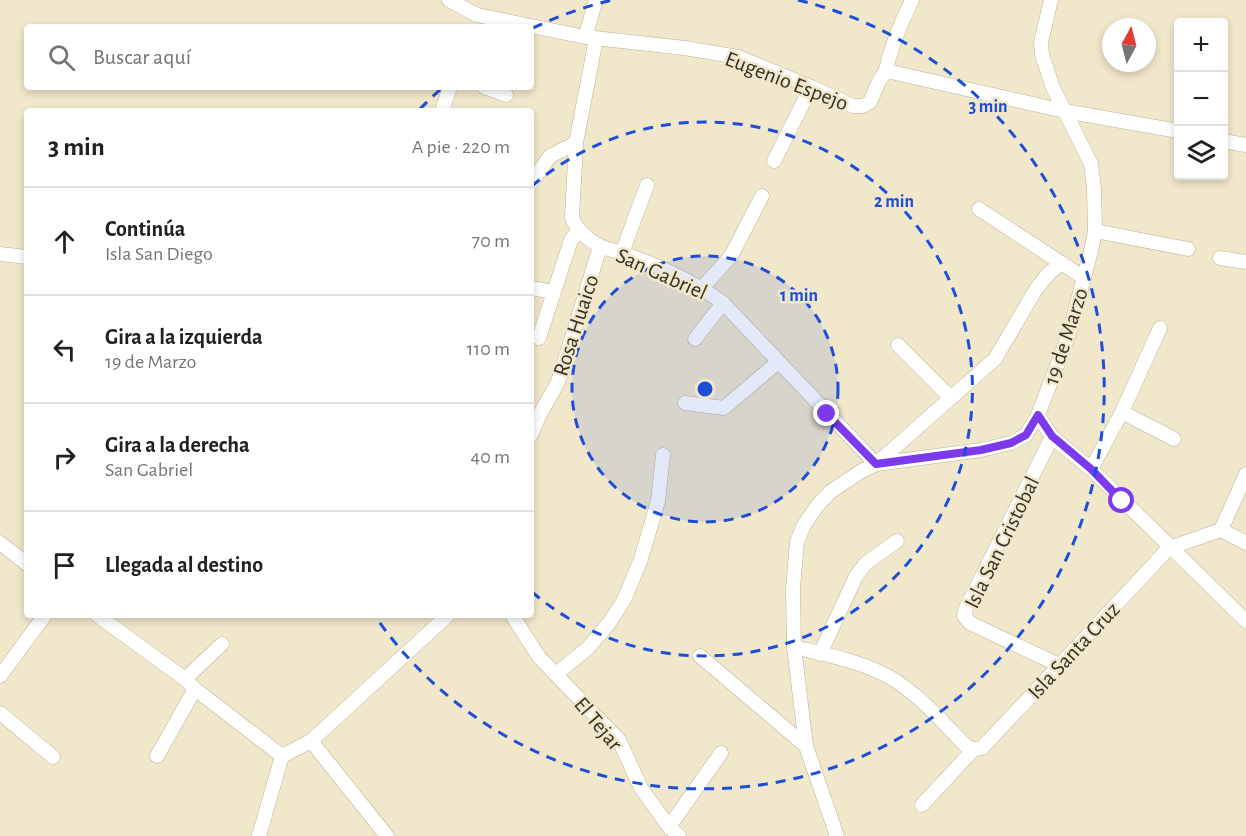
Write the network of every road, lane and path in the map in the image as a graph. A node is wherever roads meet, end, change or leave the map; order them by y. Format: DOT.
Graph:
graph roads {
  1 [pos="596,0"];
  2 [pos="912,0"];
  3 [pos="1051,0"];
  4 [pos="456,2"];
  5 [pos="475,21"];
  6 [pos="495,24"];
  7 [pos="534,30"];
  8 [pos="590,38"];
  9 [pos="885,73"];
  10 [pos="811,87"];
  11 [pos="449,90"];
  12 [pos="493,90"];
  13 [pos="507,95"];
  14 [pos="443,108"];
  15 [pos="1064,111"];
  16 [pos="1174,130"];
  17 [pos="576,142"];
  18 [pos="1228,142"];
  19 [pos="1246,146"];
  20 [pos="774,161"];
  21 [pos="534,179"];
  22 [pos="647,185"];
  23 [pos="762,196"];
  24 [pos="979,209"];
  25 [pos="579,231"];
  26 [pos="1095,231"];
  27 [pos="600,247"];
  28 [pos="1188,249"];
  29 [pos="622,252"];
  30 [pos="0,254"];
  31 [pos="24,257"];
  32 [pos="1220,258"];
  33 [pos="1246,262"];
  34 [pos="1062,263"];
  35 [pos="1084,278"];
  36 [pos="702,288"];
  37 [pos="534,289"];
  38 [pos="554,292"];
  39 [pos="723,303"];
  40 [pos="1160,328"];
  41 [pos="539,338"];
  42 [pos="695,339"];
  43 [pos="898,345"];
  44 [pos="778,362"];
  45 [pos="950,397"];
  46 [pos="685,403"];
  47 [pos="1122,412"];
  48 [pos="1039,417"];
  49 [pos="534,428"];
  50 [pos="1051,435"];
  51 [pos="1174,440"];
  52 [pos="663,455"];
  53 [pos="876,464"];
  54 [pos="1091,469"];
  55 [pos="1246,474"];
  56 [pos="1221,530"];
  57 [pos="897,541"];
  58 [pos="0,543"];
  59 [pos="1246,543"];
  60 [pos="1169,548"];
  61 [pos="24,562"];
  62 [pos="43,618"];
  63 [pos="101,618"];
  64 [pos="445,618"];
  65 [pos="514,618"];
  66 [pos="1246,621"];
  67 [pos="222,644"];
  68 [pos="805,650"];
  69 [pos="700,656"];
  70 [pos="1059,665"];
  71 [pos="556,674"];
  72 [pos="0,676"];
  73 [pos="190,684"];
  74 [pos="0,713"];
  75 [pos="311,741"];
  76 [pos="806,746"];
  77 [pos="974,749"];
  78 [pos="721,753"];
  79 [pos="157,756"];
  80 [pos="282,756"];
  81 [pos="54,757"];
  82 [pos="922,805"];
  83 [pos="674,831"];
  84 [pos="260,836"];
  85 [pos="387,836"];
  86 [pos="837,836"];
  1 -- 8 [label="street"];
  2 -- 9 [label="street"];
  3 -- 15 [label="street, 19 de Marzo"];
  4 -- 5 [label="street, Eugenio Espejo"];
  5 -- 6 [label="street, Eugenio Espejo"];
  7 -- 8 [label="street, Eugenio Espejo"];
  8 -- 10 [label="street, Eugenio Espejo"];
  8 -- 17 [label="street"];
  9 -- 10 [label="street, Eugenio Espejo"];
  9 -- 15 [label="street"];
  10 -- 20 [label="street"];
  11 -- 14 [label="street"];
  12 -- 13 [label="street"];
  15 -- 16 [label="street"];
  15 -- 26 [label="street, 19 de Marzo"];
  17 -- 21 [label="street"];
  17 -- 25 [label="street"];
  18 -- 19 [label="street"];
  22 -- 29 [label="street"];
  23 -- 36 [label="street"];
  24 -- 34 [label="street"];
  25 -- 27 [label="street, San Gabriel"];
  25 -- 38 [label="street"];
  26 -- 28 [label="street"];
  26 -- 35 [label="street, 19 de Marzo"];
  27 -- 29 [label="street, San Gabriel"];
  27 -- 49 [label="street, Rosa Huaico"];
  29 -- 36 [label="street, San Gabriel"];
  30 -- 31 [label="street"];
  32 -- 33 [label="street"];
  34 -- 35 [label="street"];
  34 -- 45 [label="street"];
  35 -- 48 [label="street, 19 de Marzo"];
  36 -- 39 [label="street, San Gabriel"];
  37 -- 38 [label="street"];
  38 -- 41 [label="street"];
  39 -- 42 [label="street"];
  39 -- 44 [label="street, San Gabriel"];
  40 -- 47 [label="street"];
  43 -- 45 [label="street"];
  44 -- 46 [label="street"];
  44 -- 53 [label="street, San Gabriel"];
  45 -- 53 [label="street"];
  47 -- 51 [label="street"];
  47 -- 54 [label="street"];
  48 -- 50 [label="street"];
  48 -- 53 [label="street, 19 de Marzo"];
  50 -- 54 [label="street"];
  50 -- 70 [label="street, Isla San Cristobal"];
  52 -- 71 [label="street"];
  53 -- 68 [label="street, 19 de Marzo"];
  54 -- 60 [label="street"];
  55 -- 56 [label="street"];
  56 -- 59 [label="street"];
  56 -- 60 [label="street"];
  57 -- 68 [label="street"];
  58 -- 61 [label="street"];
  60 -- 66 [label="street"];
  60 -- 70 [label="street, Isla Santa Cruz"];
  62 -- 72 [label="street"];
  63 -- 73 [label="street"];
  64 -- 75 [label="street"];
  65 -- 71 [label="street, El Tejar"];
  67 -- 73 [label="street"];
  68 -- 76 [label="street, 19 de Marzo"];
  68 -- 77 [label="street"];
  69 -- 76 [label="street"];
  70 -- 77 [label="street, Isla Santa Cruz"];
  71 -- 83 [label="street, El Tejar"];
  73 -- 79 [label="street"];
  73 -- 80 [label="street"];
  74 -- 81 [label="street"];
  75 -- 80 [label="street"];
  75 -- 85 [label="street"];
  76 -- 86 [label="street, 19 de Marzo"];
  77 -- 82 [label="street, Isla Santa Cruz"];
  78 -- 83 [label="street"];
  80 -- 84 [label="street"];
}
